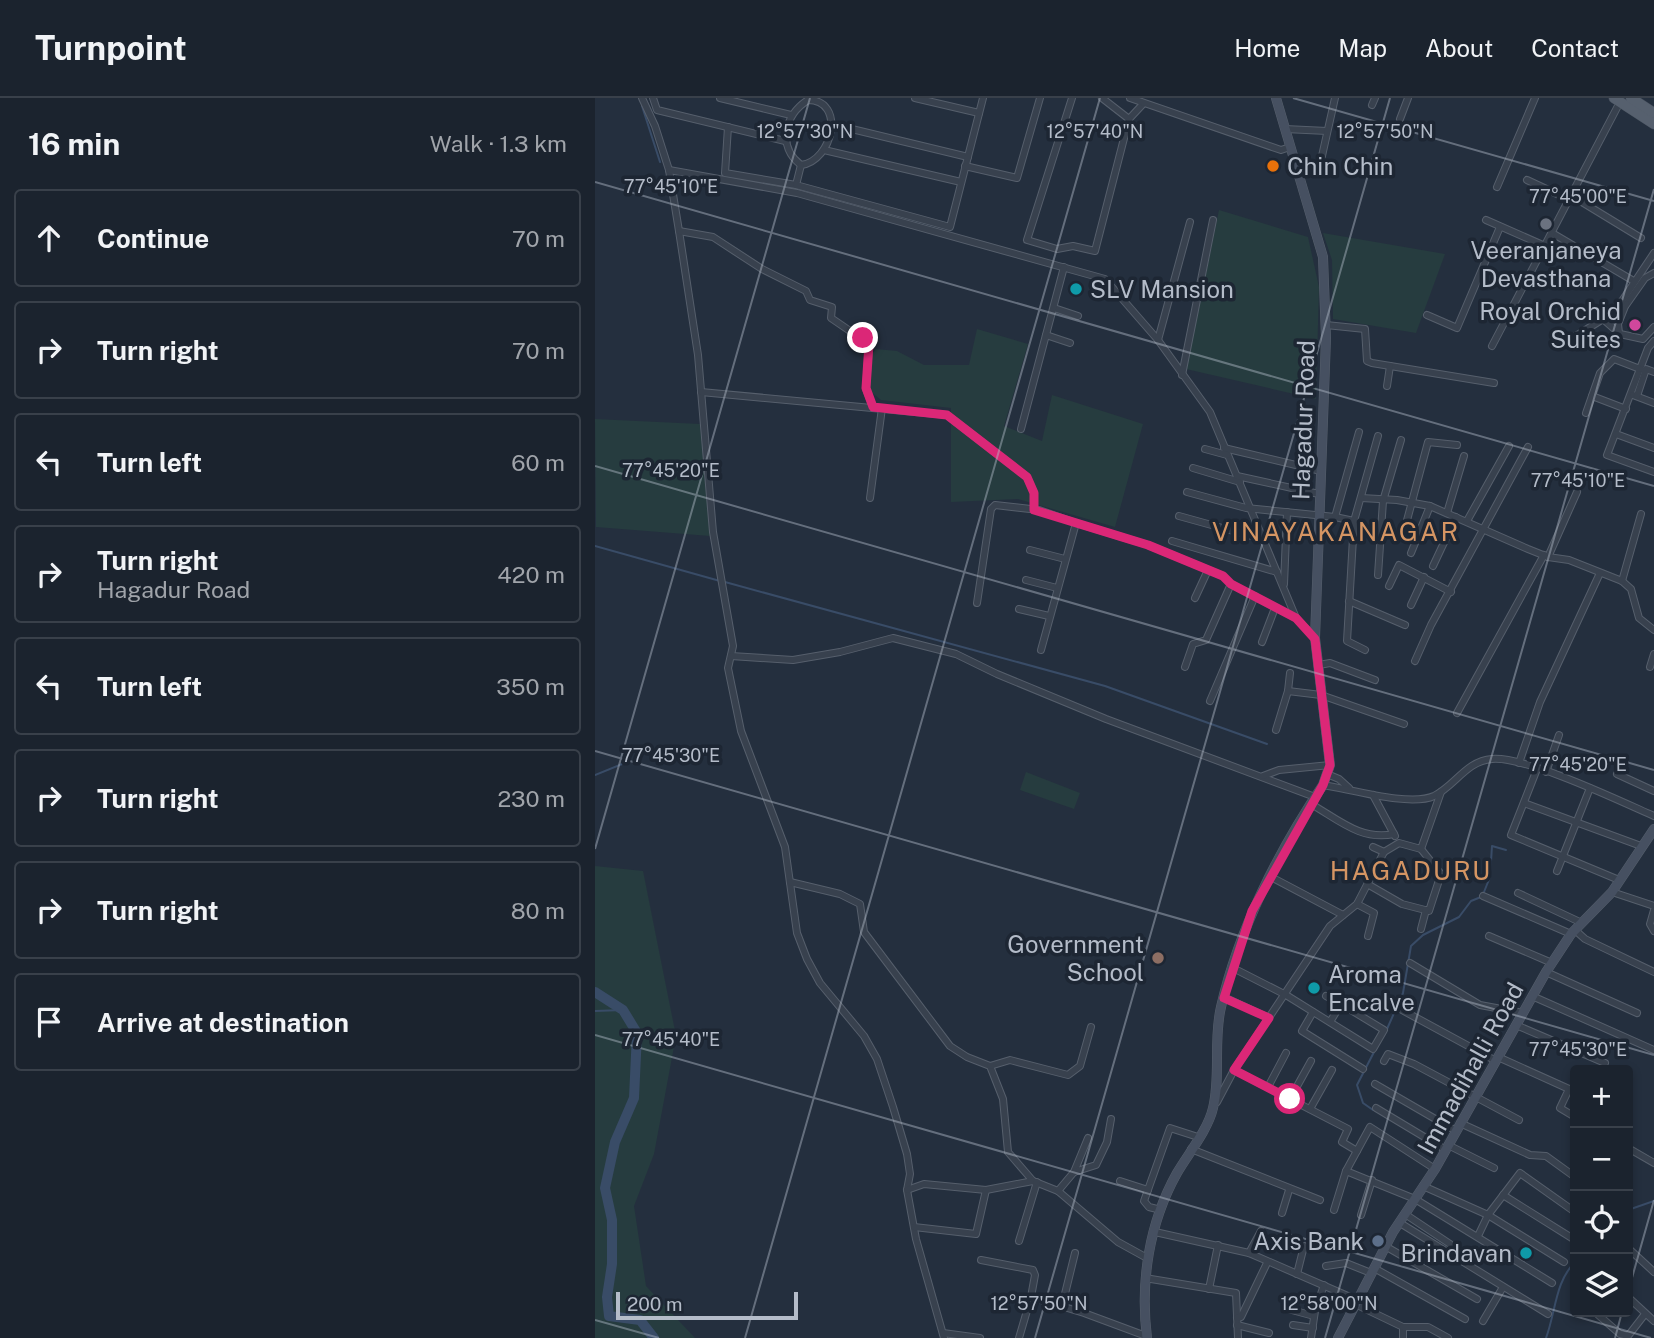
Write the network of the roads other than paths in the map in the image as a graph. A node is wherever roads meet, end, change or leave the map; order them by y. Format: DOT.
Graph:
graph roads {
  1 [pos="642,98"];
  2 [pos="653,98"];
  3 [pos="720,98"];
  4 [pos="915,98"];
  5 [pos="983,98"];
  6 [pos="1040,98"];
  7 [pos="1072,98"];
  8 [pos="1102,98"];
  9 [pos="1130,98"];
  10 [pos="1276,98"];
  11 [pos="1335,98"];
  12 [pos="1408,98"];
  13 [pos="1535,98"];
  14 [pos="1631,98"];
  15 [pos="816,99"];
  16 [pos="927,99"];
  17 [pos="1617,100"];
  18 [pos="1143,104"];
  19 [pos="1648,109"];
  20 [pos="979,113"];
  21 [pos="791,115"];
  22 [pos="1129,119"];
  23 [pos="1400,119"];
  24 [pos="831,124"];
  25 [pos="1654,124"];
  26 [pos="728,127"];
  27 [pos="1285,129"];
  28 [pos="1327,131"];
  29 [pos="785,141"];
  30 [pos="1290,148"];
  31 [pos="824,150"];
  32 [pos="1322,156"];
  33 [pos="968,157"];
  34 [pos="801,164"];
  35 [pos="965,166"];
  36 [pos="669,170"];
  37 [pos="1527,180"];
  38 [pos="961,182"];
  39 [pos="796,185"];
  40 [pos="1497,187"];
  41 [pos="1571,198"];
  42 [pos="1213,220"];
  43 [pos="1486,220"];
  44 [pos="1190,222"];
  45 [pos="1500,227"];
  46 [pos="680,231"];
  47 [pos="1552,233"];
  48 [pos="1641,238"];
  49 [pos="1545,246"];
  50 [pos="1654,253"];
  51 [pos="1064,267"];
  52 [pos="1654,273"];
  53 [pos="1632,280"];
  54 [pos="1624,303"];
  55 [pos="1054,308"];
  56 [pos="1427,315"];
  57 [pos="1078,316"];
  58 [pos="1603,318"];
  59 [pos="1326,325"];
  60 [pos="1654,327"];
  61 [pos="1619,334"];
  62 [pos="1046,335"];
  63 [pos="1158,340"];
  64 [pos="1568,341"];
  65 [pos="1654,341"];
  66 [pos="1070,343"];
  67 [pos="1492,346"];
  68 [pos="1390,366"];
  69 [pos="1640,369"];
  70 [pos="1654,372"];
  71 [pos="1182,375"];
  72 [pos="1494,383"];
  73 [pos="1387,386"];
  74 [pos="701,392"];
  75 [pos="1634,395"];
  76 [pos="1592,396"];
  77 [pos="1654,403"];
  78 [pos="873,407"];
  79 [pos="882,408"];
  80 [pos="1626,408"];
  81 [pos="1586,413"];
  82 [pos="1021,429"];
  83 [pos="1359,432"];
  84 [pos="1616,434"];
  85 [pos="1378,436"];
  86 [pos="1401,440"];
  87 [pos="1457,445"];
  88 [pos="1509,446"];
  89 [pos="1528,447"];
  90 [pos="1654,448"];
  91 [pos="1205,449"];
  92 [pos="1226,452"];
  93 [pos="1464,456"];
  94 [pos="1193,468"];
  95 [pos="1321,471"];
  96 [pos="1654,472"];
  97 [pos="1238,479"];
  98 [pos="1187,492"];
  99 [pos="1577,492"];
  100 [pos="1319,494"];
  101 [pos="870,498"];
  102 [pos="1361,498"];
  103 [pos="1383,501"];
  104 [pos="1411,502"];
  105 [pos="1430,506"];
  106 [pos="1250,508"];
  107 [pos="1034,510"];
  108 [pos="1287,512"];
  109 [pos="1447,513"];
  110 [pos="1641,514"];
  111 [pos="1318,515"];
  112 [pos="1179,516"];
  113 [pos="1335,517"];
  114 [pos="1456,517"];
  115 [pos="1467,521"];
  116 [pos="1354,522"];
  117 [pos="1076,523"];
  118 [pos="1406,524"];
  119 [pos="1484,529"];
  120 [pos="1262,539"];
  121 [pos="1172,541"];
  122 [pos="1030,550"];
  123 [pos="1411,553"];
  124 [pos="1546,556"];
  125 [pos="1065,559"];
  126 [pos="1433,566"];
  127 [pos="1208,570"];
  128 [pos="1277,572"];
  129 [pos="1600,573"];
  130 [pos="1378,575"];
  131 [pos="1424,577"];
  132 [pos="1026,580"];
  133 [pos="1622,581"];
  134 [pos="1231,584"];
  135 [pos="1284,585"];
  136 [pos="1388,586"];
  137 [pos="1057,588"];
  138 [pos="1451,592"];
  139 [pos="1255,596"];
  140 [pos="1195,598"];
  141 [pos="1349,601"];
  142 [pos="977,603"];
  143 [pos="1411,605"];
  144 [pos="1275,608"];
  145 [pos="1019,609"];
  146 [pos="1049,616"];
  147 [pos="1296,618"];
  148 [pos="1405,625"];
  149 [pos="1654,631"];
  150 [pos="1315,639"];
  151 [pos="1262,642"];
  152 [pos="1041,650"];
  153 [pos="1365,650"];
  154 [pos="1654,654"];
  155 [pos="730,656"];
  156 [pos="1415,661"];
  157 [pos="1319,665"];
  158 [pos="1185,667"];
  159 [pos="1650,667"];
  160 [pos="1290,673"];
  161 [pos="1375,680"];
  162 [pos="1287,691"];
  163 [pos="1321,695"];
  164 [pos="1210,701"];
  165 [pos="1457,713"];
  166 [pos="1404,724"];
  167 [pos="1276,730"];
  168 [pos="1559,735"];
  169 [pos="1519,763"];
  170 [pos="1328,769"];
  171 [pos="1537,769"];
  172 [pos="1546,772"];
  173 [pos="1617,774"];
  174 [pos="1262,776"];
  175 [pos="1323,785"];
  176 [pos="1349,788"];
  177 [pos="1590,788"];
  178 [pos="1654,791"];
  179 [pos="1441,792"];
  180 [pos="1373,795"];
  181 [pos="1313,800"];
  182 [pos="1524,803"];
  183 [pos="1654,817"];
  184 [pos="1576,823"];
  185 [pos="1653,831"];
  186 [pos="1394,834"];
  187 [pos="1399,843"];
  188 [pos="1640,846"];
  189 [pos="1373,847"];
  190 [pos="1421,849"];
  191 [pos="1384,852"];
  192 [pos="1564,856"];
  193 [pos="1557,871"];
  194 [pos="1271,877"];
  195 [pos="1619,880"];
  196 [pos="790,882"];
  197 [pos="1369,885"];
  198 [pos="1612,892"];
  199 [pos="1518,893"];
  200 [pos="1483,896"];
  201 [pos="1357,904"];
  202 [pos="1654,908"];
  203 [pos="1426,910"];
  204 [pos="1343,915"];
  205 [pos="1421,929"];
  206 [pos="1576,929"];
  207 [pos="1654,931"];
  208 [pos="1368,936"];
  209 [pos="1489,936"];
  210 [pos="1410,963"];
  211 [pos="1552,963"];
  212 [pos="1233,968"];
  213 [pos="1546,972"];
  214 [pos="1654,972"];
  215 [pos="1286,995"];
  216 [pos="1327,996"];
  217 [pos="1532,996"];
  218 [pos="1224,998"];
  219 [pos="1341,1004"];
  220 [pos="1402,1010"];
  221 [pos="1313,1012"];
  222 [pos="1523,1013"];
  223 [pos="1637,1013"];
  224 [pos="1269,1018"];
  225 [pos="1330,1022"];
  226 [pos="1517,1025"];
  227 [pos="1091,1027"];
  228 [pos="1654,1050"];
  229 [pos="1286,1053"];
  230 [pos="1497,1059"];
  231 [pos="1311,1060"];
  232 [pos="1384,1061"];
  233 [pos="1605,1063"];
  234 [pos="990,1066"];
  235 [pos="1363,1069"];
  236 [pos="1234,1070"];
  237 [pos="1332,1070"];
  238 [pos="1375,1084"];
  239 [pos="1268,1087"];
  240 [pos="1475,1098"];
  241 [pos="1290,1099"];
  242 [pos="1376,1108"];
  243 [pos="1213,1109"];
  244 [pos="1310,1109"];
  245 [pos="1570,1113"];
  246 [pos="1111,1119"];
  247 [pos="1519,1120"];
  248 [pos="1458,1127"];
  249 [pos="1198,1137"];
  250 [pos="1088,1138"];
  251 [pos="1447,1147"];
  252 [pos="1191,1149"];
  253 [pos="1633,1150"];
  254 [pos="1357,1151"];
  255 [pos="1654,1163"];
  256 [pos="1493,1168"];
  257 [pos="1435,1169"];
  258 [pos="1346,1171"];
  259 [pos="1075,1172"];
  260 [pos="1570,1173"];
  261 [pos="1372,1180"];
  262 [pos="1035,1181"];
  263 [pos="1120,1181"];
  264 [pos="1423,1186"];
  265 [pos="907,1190"];
  266 [pos="986,1190"];
  267 [pos="1148,1190"];
  268 [pos="1289,1190"];
  269 [pos="1058,1192"];
  270 [pos="1503,1195"];
  271 [pos="1415,1199"];
  272 [pos="1319,1200"];
  273 [pos="1570,1208"];
  274 [pos="1161,1210"];
  275 [pos="1334,1210"];
  276 [pos="1282,1213"];
  277 [pos="1361,1215"];
  278 [pos="1488,1216"];
  279 [pos="1402,1218"];
  280 [pos="914,1227"];
  281 [pos="1261,1231"];
  282 [pos="1155,1232"];
  283 [pos="1478,1236"];
  284 [pos="1570,1237"];
  285 [pos="1019,1241"];
  286 [pos="1450,1244"];
  287 [pos="1218,1245"];
  288 [pos="1304,1246"];
  289 [pos="1385,1247"];
  290 [pos="1075,1253"];
  291 [pos="1249,1253"];
  292 [pos="1633,1253"];
  293 [pos="1147,1258"];
  294 [pos="981,1260"];
  295 [pos="1267,1262"];
  296 [pos="1564,1262"];
  297 [pos="1325,1266"];
  298 [pos="1373,1270"];
  299 [pos="1654,1272"];
  300 [pos="1297,1274"];
  301 [pos="1143,1278"];
  302 [pos="1552,1283"];
  303 [pos="1324,1285"];
  304 [pos="1503,1287"];
  305 [pos="1209,1289"];
  306 [pos="1031,1297"];
  307 [pos="1477,1299"];
  308 [pos="1356,1302"];
  309 [pos="1633,1302"];
  310 [pos="1062,1306"];
  311 [pos="1288,1309"];
  312 [pos="1548,1314"];
  313 [pos="1645,1314"];
  314 [pos="1314,1316"];
  315 [pos="1601,1317"];
  316 [pos="1465,1318"];
  317 [pos="1483,1321"];
  318 [pos="1654,1321"];
  319 [pos="1237,1322"];
  320 [pos="1293,1325"];
  321 [pos="1403,1327"];
  322 [pos="1313,1328"];
  323 [pos="1269,1333"];
  324 [pos="943,1336"];
  325 [pos="1147,1337"];
  326 [pos="980,1338"];
  327 [pos="1019,1338"];
  328 [pos="1238,1338"];
  329 [pos="1311,1338"];
  330 [pos="1338,1338"];
  331 [pos="1403,1338"];
  332 [pos="1448,1338"];
  1 -- 36 [label="street"];
  2 -- 26 [label="street"];
  3 -- 21 [label="street"];
  4 -- 16 [label="street"];
  5 -- 20 [label="street"];
  6 -- 35 [label="street"];
  7 -- 22 [label="street"];
  8 -- 22 [label="street"];
  9 -- 18 [label="street"];
  10 -- 27 [label="street, Hagadur Road"];
  11 -- 28 [label="street"];
  12 -- 23 [label="street"];
  13 -- 40 [label="street"];
  14 -- 19 [label="main road"];
  15 -- 21 [label="street"];
  15 -- 24 [label="street"];
  16 -- 20 [label="street"];
  17 -- 19 [label="main road"];
  17 -- 41 [label="street"];
  18 -- 22 [label="street"];
  18 -- 30 [label="street"];
  19 -- 25 [label="main road"];
  20 -- 33 [label="street"];
  21 -- 29 [label="street"];
  24 -- 31 [label="street"];
  24 -- 33 [label="street"];
  26 -- 29 [label="street"];
  26 -- 39 [label="street"];
  27 -- 28 [label="street"];
  27 -- 30 [label="street, Hagadur Road"];
  28 -- 32 [label="street"];
  29 -- 34 [label="street"];
  30 -- 59 [label="street, Hagadur Road"];
  31 -- 34 [label="street"];
  31 -- 38 [label="street"];
  33 -- 35 [label="street"];
  34 -- 39 [label="street"];
  35 -- 38 [label="street"];
  36 -- 46 [label="street"];
  36 -- 51 [label="street"];
  37 -- 41 [label="street"];
  38 -- 39 [label="street"];
  41 -- 47 [label="street"];
  41 -- 48 [label="street"];
  42 -- 71 [label="street"];
  43 -- 45 [label="street"];
  44 -- 63 [label="street"];
  45 -- 49 [label="street"];
  45 -- 56 [label="street"];
  46 -- 74 [label="street"];
  46 -- 78 [label="street"];
  47 -- 49 [label="street"];
  47 -- 53 [label="street"];
  49 -- 67 [label="street"];
  50 -- 54 [label="street"];
  51 -- 55 [label="street"];
  51 -- 63 [label="street"];
  52 -- 54 [label="street"];
  54 -- 58 [label="street"];
  54 -- 61 [label="street"];
  55 -- 57 [label="street"];
  55 -- 62 [label="street"];
  58 -- 61 [label="street"];
  58 -- 64 [label="street"];
  59 -- 68 [label="street"];
  59 -- 95 [label="street, Hagadur Road"];
  60 -- 61 [label="street"];
  62 -- 66 [label="street"];
  62 -- 82 [label="street"];
  63 -- 71 [label="street"];
  65 -- 69 [label="street"];
  68 -- 72 [label="street"];
  68 -- 73 [label="street"];
  69 -- 75 [label="street"];
  69 -- 76 [label="street"];
  70 -- 75 [label="street"];
  71 -- 92 [label="street"];
  74 -- 78 [label="street"];
  74 -- 155 [label="street"];
  75 -- 77 [label="street"];
  75 -- 80 [label="street"];
  76 -- 80 [label="street"];
  76 -- 81 [label="street"];
  78 -- 79 [label="street"];
  79 -- 101 [label="street"];
  79 -- 107 [label="street"];
  80 -- 84 [label="street"];
  83 -- 113 [label="street"];
  84 -- 90 [label="street"];
  84 -- 96 [label="street"];
  85 -- 102 [label="street"];
  86 -- 103 [label="street"];
  87 -- 104 [label="street"];
  88 -- 115 [label="street"];
  89 -- 119 [label="street"];
  91 -- 92 [label="street"];
  92 -- 95 [label="street"];
  92 -- 97 [label="street"];
  93 -- 109 [label="street"];
  94 -- 97 [label="street"];
  95 -- 100 [label="street, Hagadur Road"];
  97 -- 100 [label="street"];
  97 -- 106 [label="street"];
  98 -- 106 [label="street"];
  99 -- 124 [label="street"];
  100 -- 111 [label="street, Hagadur Road"];
  102 -- 103 [label="street"];
  102 -- 116 [label="street"];
  103 -- 104 [label="street"];
  103 -- 130 [label="street"];
  104 -- 105 [label="street"];
  104 -- 118 [label="street"];
  105 -- 109 [label="street"];
  105 -- 123 [label="street"];
  106 -- 108 [label="street"];
  106 -- 120 [label="street"];
  107 -- 117 [label="street"];
  107 -- 142 [label="street"];
  108 -- 111 [label="street"];
  108 -- 135 [label="street"];
  109 -- 114 [label="street"];
  110 -- 133 [label="street"];
  111 -- 113 [label="street"];
  111 -- 150 [label="street, Hagadur Road"];
  112 -- 120 [label="street"];
  113 -- 116 [label="street"];
  114 -- 115 [label="street"];
  114 -- 126 [label="street"];
  115 -- 119 [label="street"];
  116 -- 141 [label="street"];
  117 -- 125 [label="street"];
  117 -- 127 [label="street"];
  119 -- 124 [label="street"];
  119 -- 138 [label="street"];
  120 -- 128 [label="street"];
  121 -- 128 [label="street"];
  122 -- 125 [label="street"];
  124 -- 129 [label="street"];
  124 -- 165 [label="street"];
  125 -- 137 [label="street"];
  127 -- 134 [label="street"];
  127 -- 140 [label="street"];
  128 -- 135 [label="street"];
  129 -- 133 [label="street"];
  129 -- 169 [label="street"];
  131 -- 136 [label="street"];
  131 -- 138 [label="street"];
  131 -- 143 [label="street"];
  132 -- 137 [label="street"];
  133 -- 149 [label="street"];
  134 -- 139 [label="street"];
  134 -- 158 [label="street"];
  135 -- 147 [label="street"];
  137 -- 146 [label="street"];
  138 -- 156 [label="street"];
  139 -- 144 [label="street"];
  139 -- 164 [label="street"];
  141 -- 148 [label="street"];
  141 -- 153 [label="street"];
  144 -- 147 [label="street"];
  144 -- 151 [label="street"];
  145 -- 146 [label="street"];
  146 -- 152 [label="street"];
  147 -- 150 [label="street"];
  150 -- 157 [label="street, Hagadur Road"];
  154 -- 159 [label="street"];
  155 -- 174 [label="street"];
  155 -- 196 [label="street"];
  157 -- 161 [label="street"];
  157 -- 163 [label="street, Hagadur Road"];
  160 -- 162 [label="street"];
  162 -- 163 [label="street"];
  162 -- 167 [label="street"];
  163 -- 166 [label="street"];
  163 -- 170 [label="street, Hagadur Road"];
  168 -- 172 [label="street"];
  169 -- 171 [label="street"];
  169 -- 179 [label="street"];
  170 -- 174 [label="street"];
  170 -- 175 [label="street, Hagadur Road"];
  170 -- 176 [label="street"];
  171 -- 172 [label="street"];
  171 -- 182 [label="street"];
  172 -- 177 [label="street"];
  173 -- 178 [label="street"];
  174 -- 181 [label="street"];
  175 -- 176 [label="street"];
  175 -- 181 [label="street, Hagadur Road"];
  176 -- 180 [label="street"];
  177 -- 183 [label="street"];
  177 -- 184 [label="street"];
  179 -- 180 [label="street"];
  179 -- 190 [label="street"];
  180 -- 186 [label="street"];
  181 -- 186 [label="street"];
  181 -- 194 [label="street, Hagadur Road"];
  182 -- 184 [label="street"];
  182 -- 192 [label="street"];
  184 -- 188 [label="street"];
  184 -- 192 [label="street"];
  185 -- 188 [label="street, Immadihalli Road"];
  186 -- 187 [label="street"];
  187 -- 190 [label="street"];
  187 -- 191 [label="street"];
  188 -- 195 [label="street, Immadihalli Road"];
  189 -- 191 [label="street"];
  190 -- 203 [label="street"];
  191 -- 197 [label="street"];
  192 -- 193 [label="street"];
  192 -- 195 [label="street"];
  194 -- 204 [label="street"];
  194 -- 212 [label="street, Hagadur Road"];
  195 -- 198 [label="street, Immadihalli Road"];
  196 -- 234 [label="street"];
  196 -- 265 [label="street"];
  197 -- 201 [label="street"];
  197 -- 203 [label="street"];
  198 -- 202 [label="street"];
  198 -- 206 [label="street, Immadihalli Road"];
  199 -- 206 [label="street"];
  200 -- 206 [label="street"];
  201 -- 204 [label="street"];
  201 -- 208 [label="street"];
  202 -- 207 [label="street"];
  203 -- 205 [label="street"];
  204 -- 215 [label="street"];
  206 -- 211 [label="street, Immadihalli Road"];
  206 -- 214 [label="street"];
  209 -- 211 [label="street"];
  210 -- 222 [label="street"];
  211 -- 213 [label="street, Immadihalli Road"];
  212 -- 215 [label="street"];
  212 -- 218 [label="street, Hagadur Road"];
  213 -- 217 [label="street, Immadihalli Road"];
  213 -- 223 [label="street"];
  215 -- 221 [label="street"];
  215 -- 224 [label="street"];
  216 -- 219 [label="street"];
  217 -- 222 [label="street, Immadihalli Road"];
  217 -- 228 [label="street"];
  218 -- 224 [label="street"];
  218 -- 243 [label="street, Hagadur Road"];
  219 -- 225 [label="street"];
  219 -- 225 [label="street"];
  220 -- 230 [label="street"];
  221 -- 225 [label="street"];
  221 -- 235 [label="street"];
  222 -- 226 [label="street, Immadihalli Road"];
  224 -- 236 [label="street"];
  226 -- 230 [label="street, Immadihalli Road"];
  226 -- 233 [label="street"];
  227 -- 234 [label="street"];
  229 -- 239 [label="street"];
  230 -- 240 [label="street, Immadihalli Road"];
  230 -- 245 [label="street"];
  231 -- 241 [label="street"];
  232 -- 240 [label="street"];
  234 -- 262 [label="street"];
  236 -- 239 [label="street"];
  236 -- 243 [label="street"];
  237 -- 244 [label="street"];
  238 -- 248 [label="street"];
  239 -- 241 [label="street"];
  240 -- 247 [label="street"];
  240 -- 248 [label="street, Immadihalli Road"];
  241 -- 244 [label="street"];
  242 -- 251 [label="street"];
  243 -- 249 [label="street, Hagadur Road"];
  244 -- 254 [label="street"];
  246 -- 259 [label="street"];
  248 -- 251 [label="street, Immadihalli Road"];
  248 -- 260 [label="street"];
  249 -- 252 [label="street, Hagadur Road"];
  249 -- 267 [label="street"];
  250 -- 259 [label="street"];
  251 -- 256 [label="street"];
  251 -- 257 [label="street, Immadihalli Road"];
  252 -- 268 [label="street"];
  252 -- 274 [label="street, Hagadur Road"];
  253 -- 255 [label="street"];
  254 -- 257 [label="street"];
  254 -- 258 [label="street"];
  257 -- 264 [label="street, Immadihalli Road"];
  258 -- 261 [label="street"];
  258 -- 275 [label="street"];
  259 -- 269 [label="street"];
  261 -- 271 [label="street"];
  261 -- 277 [label="street"];
  262 -- 266 [label="street"];
  262 -- 269 [label="street"];
  262 -- 285 [label="street"];
  263 -- 267 [label="street"];
  264 -- 271 [label="street, Immadihalli Road"];
  264 -- 278 [label="street"];
  265 -- 266 [label="street"];
  265 -- 280 [label="street"];
  266 -- 280 [label="street"];
  267 -- 274 [label="street"];
  268 -- 272 [label="street"];
  268 -- 276 [label="street"];
  269 -- 293 [label="street"];
  270 -- 273 [label="street"];
  270 -- 278 [label="street"];
  270 -- 284 [label="street"];
  271 -- 279 [label="street, Immadihalli Road"];
  271 -- 283 [label="street"];
  274 -- 282 [label="street, Hagadur Road"];
  278 -- 283 [label="street"];
  278 -- 296 [label="street"];
  279 -- 286 [label="street"];
  279 -- 289 [label="street, Immadihalli Road"];
  279 -- 304 [label="street"];
  280 -- 324 [label="street"];
  281 -- 291 [label="street"];
  282 -- 287 [label="street"];
  282 -- 293 [label="street, Hagadur Road"];
  283 -- 302 [label="street"];
  287 -- 291 [label="street"];
  287 -- 305 [label="street"];
  288 -- 300 [label="street"];
  289 -- 298 [label="street, Immadihalli Road"];
  289 -- 307 [label="street"];
  290 -- 310 [label="street"];
  291 -- 295 [label="street"];
  292 -- 299 [label="street"];
  293 -- 301 [label="street, Hagadur Road"];
  294 -- 306 [label="street"];
  295 -- 300 [label="street"];
  295 -- 319 [label="street"];
  297 -- 298 [label="street"];
  298 -- 308 [label="street, Immadihalli Road"];
  298 -- 316 [label="street"];
  300 -- 303 [label="street"];
  301 -- 305 [label="street"];
  301 -- 325 [label="street, Hagadur Road"];
  303 -- 308 [label="street"];
  303 -- 314 [label="street"];
  304 -- 312 [label="street"];
  304 -- 317 [label="street"];
  305 -- 319 [label="street"];
  306 -- 310 [label="street"];
  306 -- 327 [label="street"];
  308 -- 321 [label="street"];
  308 -- 330 [label="street, Immadihalli Road"];
  309 -- 313 [label="street"];
  310 -- 325 [label="street"];
  311 -- 314 [label="street"];
  313 -- 315 [label="street"];
  313 -- 318 [label="street"];
  314 -- 322 [label="street"];
  319 -- 323 [label="street"];
  319 -- 328 [label="street"];
  320 -- 322 [label="street"];
  321 -- 331 [label="street"];
  321 -- 332 [label="street"];
  322 -- 329 [label="street"];
  324 -- 326 [label="street"];
}
